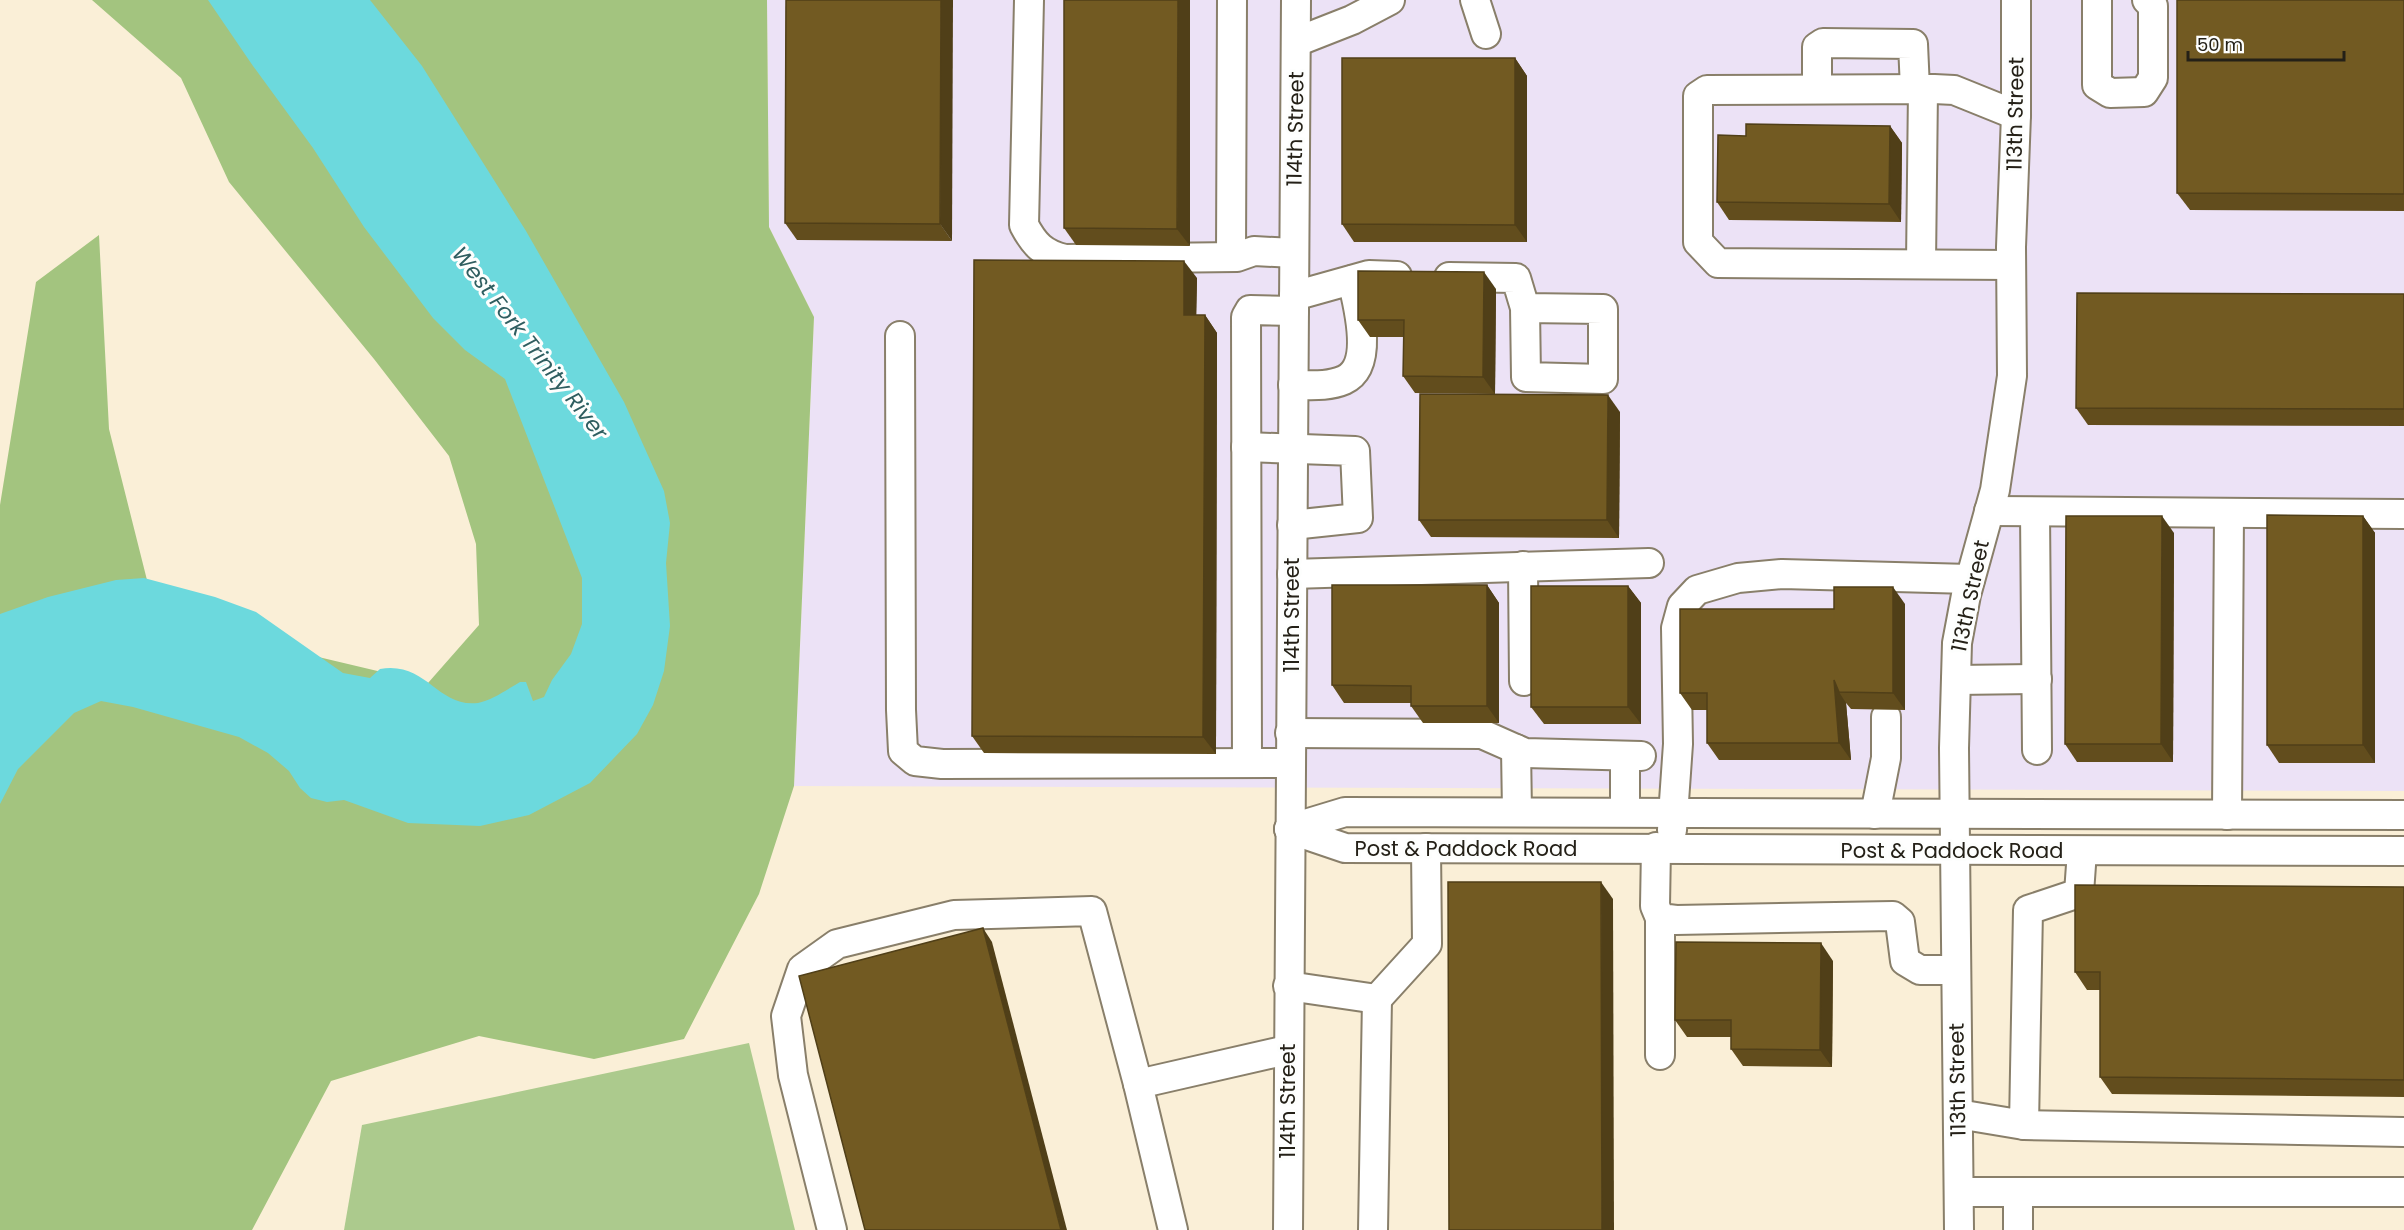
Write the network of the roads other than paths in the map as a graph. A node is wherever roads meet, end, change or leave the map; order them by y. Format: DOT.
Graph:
graph roads {
  1 [pos="1029,0"];
  2 [pos="1232,0"];
  3 [pos="1296,0"];
  4 [pos="1390,0"];
  5 [pos="1475,0"];
  6 [pos="2016,0"];
  7 [pos="2097,0"];
  8 [pos="2147,0"];
  9 [pos="1486,34"];
  10 [pos="1296,42"];
  11 [pos="1919,88"];
  12 [pos="1817,89"];
  13 [pos="2016,115"];
  14 [pos="1294,253"];
  15 [pos="1231,257"];
  16 [pos="1922,264"];
  17 [pos="2012,265"];
  18 [pos="1352,280"];
  19 [pos="1294,303"];
  20 [pos="1525,308"];
  21 [pos="900,336"];
  22 [pos="1293,385"];
  23 [pos="1246,447"];
  24 [pos="1293,447"];
  25 [pos="1989,512"];
  26 [pos="2035,512"];
  27 [pos="2229,513"];
  28 [pos="2404,514"];
  29 [pos="1292,525"];
  30 [pos="1649,563"];
  31 [pos="1523,566"];
  32 [pos="1292,574"];
  33 [pos="1970,579"];
  34 [pos="1956,670"];
  35 [pos="2036,671"];
  36 [pos="1524,681"];
  37 [pos="1886,717"];
  38 [pos="1290,733"];
  39 [pos="1516,749"];
  40 [pos="2037,750"];
  41 [pos="1247,763"];
  42 [pos="1290,763"];
  43 [pos="1517,812"];
  44 [pos="1625,812"];
  45 [pos="1672,812"];
  46 [pos="1875,814"];
  47 [pos="1954,815"];
  48 [pos="2227,815"];
  49 [pos="2404,815"];
  50 [pos="1289,830"];
  51 [pos="1664,847"];
  52 [pos="1426,848"];
  53 [pos="1955,851"];
  54 [pos="2082,851"];
  55 [pos="2404,851"];
  56 [pos="1660,918"];
  57 [pos="1956,970"];
  58 [pos="1288,986"];
  59 [pos="1377,999"];
  60 [pos="1287,1050"];
  61 [pos="1660,1055"];
  62 [pos="1138,1084"];
  63 [pos="1958,1114"];
  64 [pos="2024,1125"];
  65 [pos="2404,1132"];
  66 [pos="1959,1192"];
  67 [pos="2019,1192"];
  68 [pos="2404,1192"];
  69 [pos="832,1230"];
  70 [pos="1173,1230"];
  71 [pos="1288,1230"];
  72 [pos="1373,1230"];
  73 [pos="1959,1230"];
  74 [pos="2018,1230"];
  1 -- 15 [label="street"];
  2 -- 15 [label="street"];
  3 -- 10 [label="street, 114th Street"];
  4 -- 10 [label="street"];
  5 -- 9 [label="street"];
  6 -- 13 [label="street, 113th Street"];
  7 -- 8 [label="street"];
  10 -- 14 [label="street, 114th Street"];
  11 -- 12 [label="street"];
  11 -- 12 [label="street"];
  11 -- 13 [label="street"];
  11 -- 16 [label="street"];
  12 -- 16 [label="street"];
  13 -- 17 [label="street, 113th Street"];
  14 -- 15 [label="street"];
  14 -- 19 [label="street, 114th Street"];
  16 -- 17 [label="street"];
  17 -- 25 [label="street, 113th Street"];
  18 -- 19 [label="street"];
  18 -- 20 [label="street"];
  18 -- 22 [label="street"];
  19 -- 22 [label="street, 114th Street"];
  19 -- 23 [label="street"];
  21 -- 41 [label="street"];
  22 -- 24 [label="street, 114th Street"];
  23 -- 24 [label="street"];
  23 -- 41 [label="street"];
  24 -- 29 [label="street, 114th Street"];
  24 -- 29 [label="street"];
  25 -- 26 [label="street"];
  25 -- 33 [label="street, 113th Street"];
  26 -- 27 [label="street"];
  26 -- 35 [label="street"];
  27 -- 28 [label="street"];
  27 -- 48 [label="street"];
  29 -- 32 [label="street, 114th Street"];
  30 -- 31 [label="street"];
  31 -- 32 [label="street"];
  31 -- 36 [label="street"];
  32 -- 38 [label="street, 114th Street"];
  33 -- 34 [label="street, 113th Street"];
  33 -- 45 [label="street"];
  34 -- 35 [label="street"];
  34 -- 47 [label="street, 113th Street"];
  35 -- 40 [label="street"];
  37 -- 46 [label="street"];
  38 -- 39 [label="street"];
  38 -- 42 [label="street, 114th Street"];
  39 -- 43 [label="street"];
  39 -- 44 [label="street"];
  41 -- 42 [label="street"];
  42 -- 50 [label="street, 114th Street"];
  43 -- 44 [label="street, Post & Paddock Road"];
  43 -- 50 [label="street, Post & Paddock Road"];
  44 -- 45 [label="street, Post & Paddock Road"];
  45 -- 46 [label="street, Post & Paddock Road"];
  45 -- 51 [label="street"];
  46 -- 47 [label="street, Post & Paddock Road"];
  47 -- 48 [label="street, Post & Paddock Road"];
  47 -- 53 [label="street, 113th Street"];
  48 -- 49 [label="street, Post & Paddock Road"];
  50 -- 52 [label="street, Post & Paddock Road"];
  50 -- 58 [label="street, 114th Street"];
  51 -- 52 [label="street, Post & Paddock Road"];
  51 -- 53 [label="street, Post & Paddock Road"];
  51 -- 56 [label="street"];
  52 -- 59 [label="street"];
  53 -- 54 [label="street, Post & Paddock Road"];
  53 -- 57 [label="street, 113th Street"];
  54 -- 55 [label="street, Post & Paddock Road"];
  54 -- 64 [label="street"];
  56 -- 57 [label="street"];
  56 -- 61 [label="street"];
  57 -- 63 [label="street, 113th Street"];
  58 -- 59 [label="street"];
  58 -- 60 [label="street, 114th Street"];
  59 -- 72 [label="street"];
  60 -- 62 [label="street"];
  60 -- 71 [label="street, 114th Street"];
  62 -- 69 [label="street"];
  62 -- 70 [label="street"];
  63 -- 64 [label="street"];
  63 -- 66 [label="street, 113th Street"];
  64 -- 65 [label="street"];
  66 -- 67 [label="street"];
  66 -- 73 [label="street, 113th Street"];
  67 -- 68 [label="street"];
  67 -- 74 [label="street"];
}
